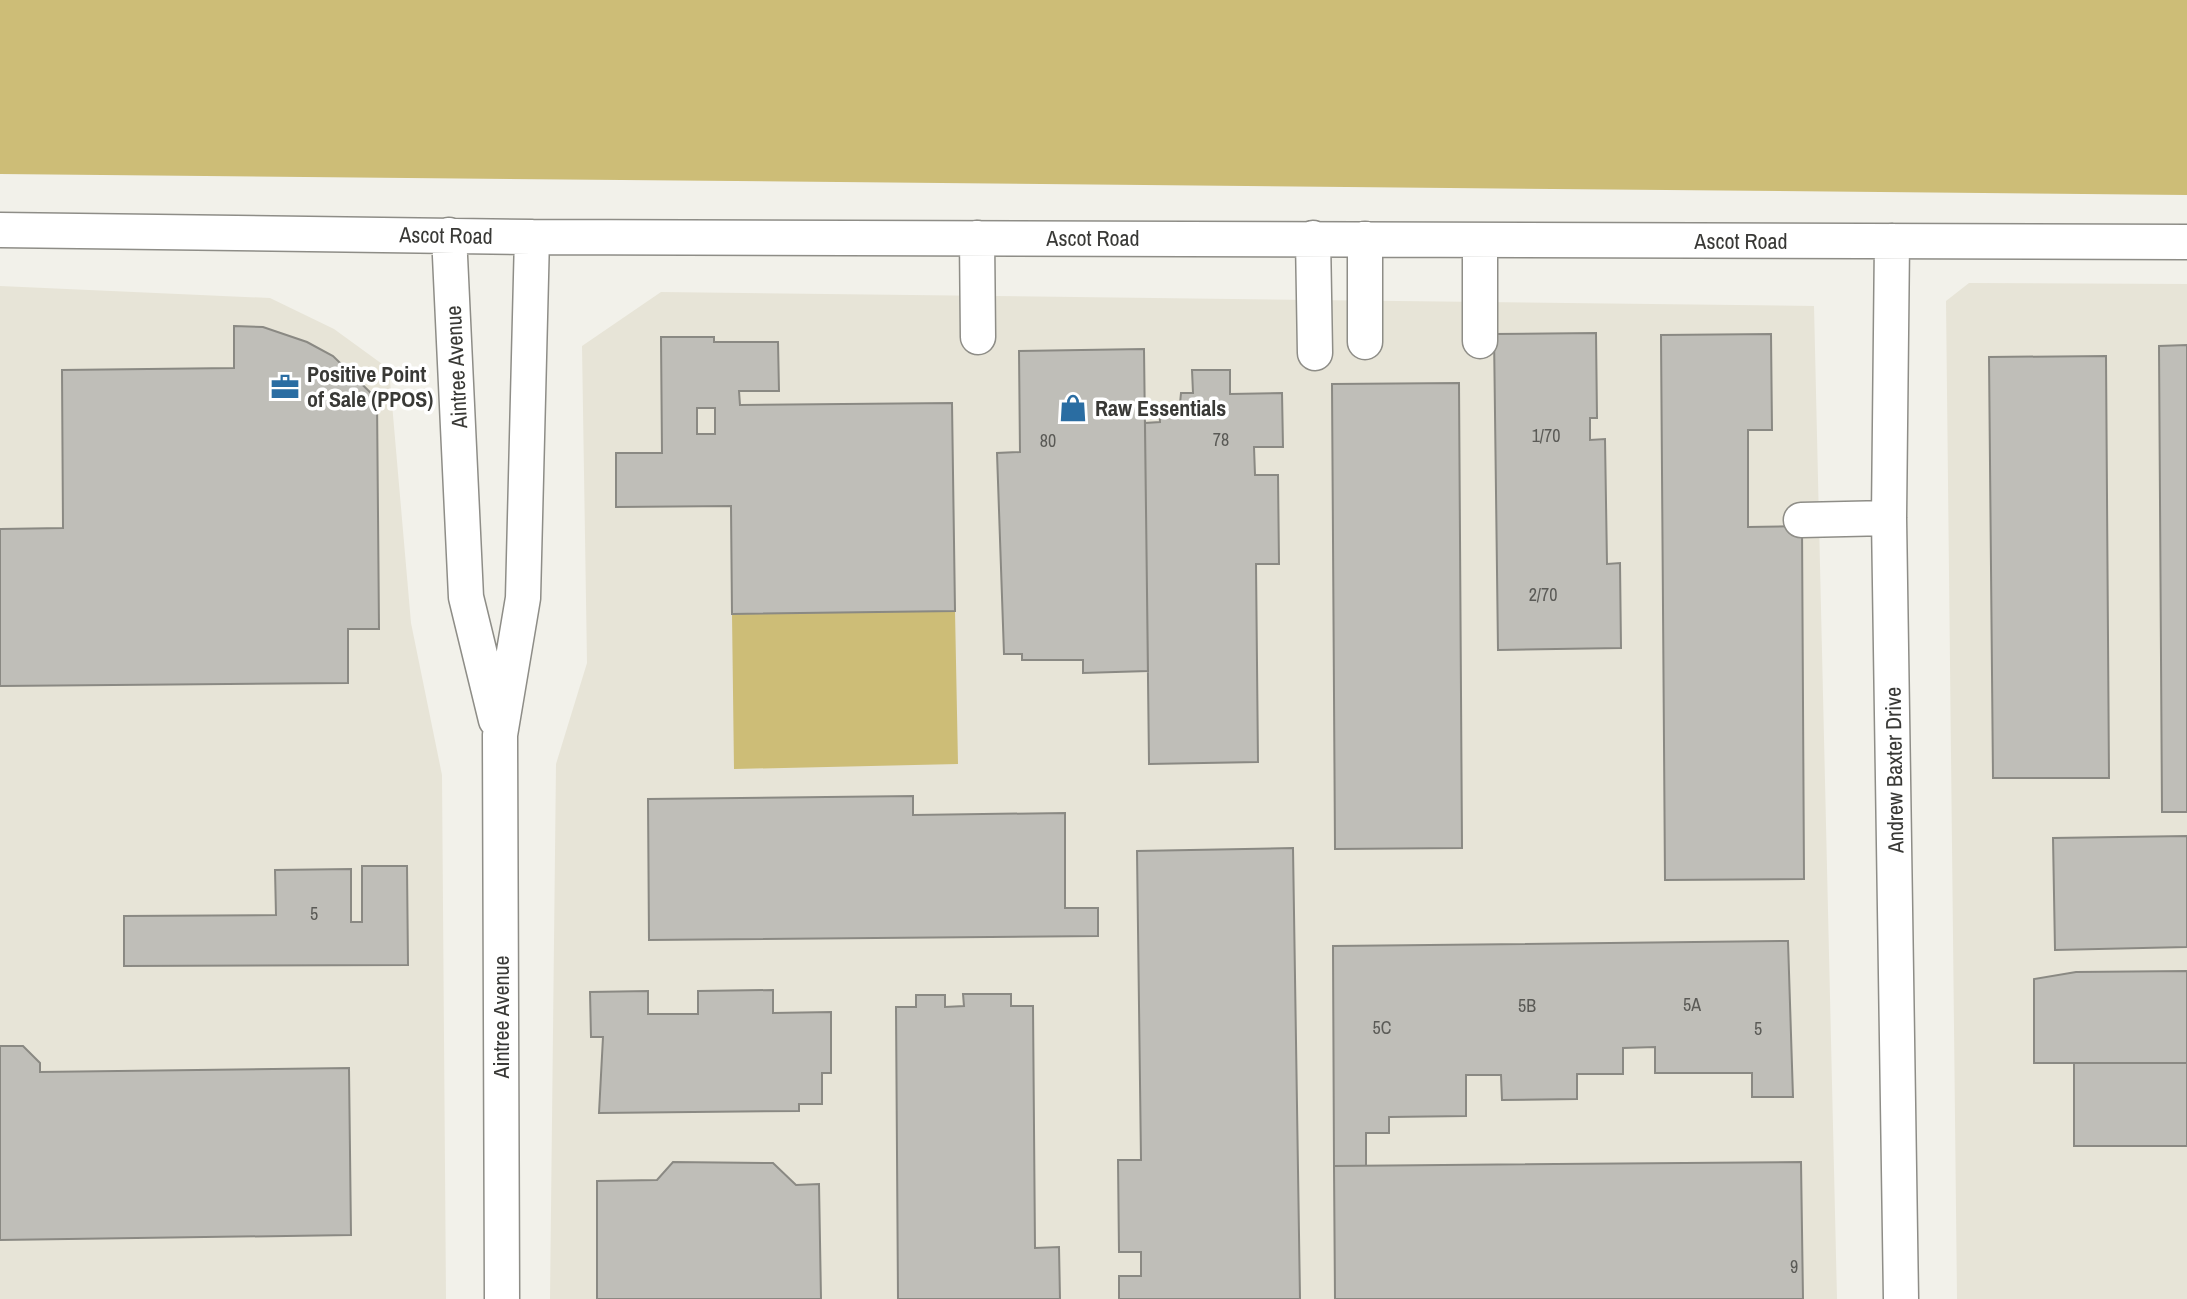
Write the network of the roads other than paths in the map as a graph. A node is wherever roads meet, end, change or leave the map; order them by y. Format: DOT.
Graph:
graph roads {
  1 [pos="0,230"];
  2 [pos="449,235"];
  3 [pos="532,237"];
  4 [pos="977,238"];
  5 [pos="1313,238"];
  6 [pos="1365,239"];
  7 [pos="1480,241"];
  8 [pos="1892,241"];
  9 [pos="2187,242"];
  10 [pos="978,337"];
  11 [pos="1480,341"];
  12 [pos="1365,342"];
  13 [pos="1315,353"];
  14 [pos="1889,518"];
  15 [pos="1801,520"];
  16 [pos="500,735"];
  17 [pos="502,1299"];
  18 [pos="1901,1299"];
  1 -- 2 [label="street, Ascot Road"];
  2 -- 3 [label="street, Ascot Road"];
  2 -- 16 [label="street, Aintree Avenue"];
  3 -- 4 [label="street, Ascot Road"];
  3 -- 16 [label="street, Aintree Avenue"];
  4 -- 5 [label="street, Ascot Road"];
  4 -- 10 [label="street"];
  5 -- 6 [label="street, Ascot Road"];
  5 -- 13 [label="street"];
  6 -- 7 [label="street, Ascot Road"];
  6 -- 12 [label="street"];
  7 -- 8 [label="street, Ascot Road"];
  7 -- 11 [label="street"];
  8 -- 9 [label="street, Ascot Road"];
  8 -- 14 [label="street, Andrew Baxter Drive"];
  14 -- 15 [label="street"];
  14 -- 18 [label="street, Andrew Baxter Drive"];
  16 -- 17 [label="street, Aintree Avenue"];
}
